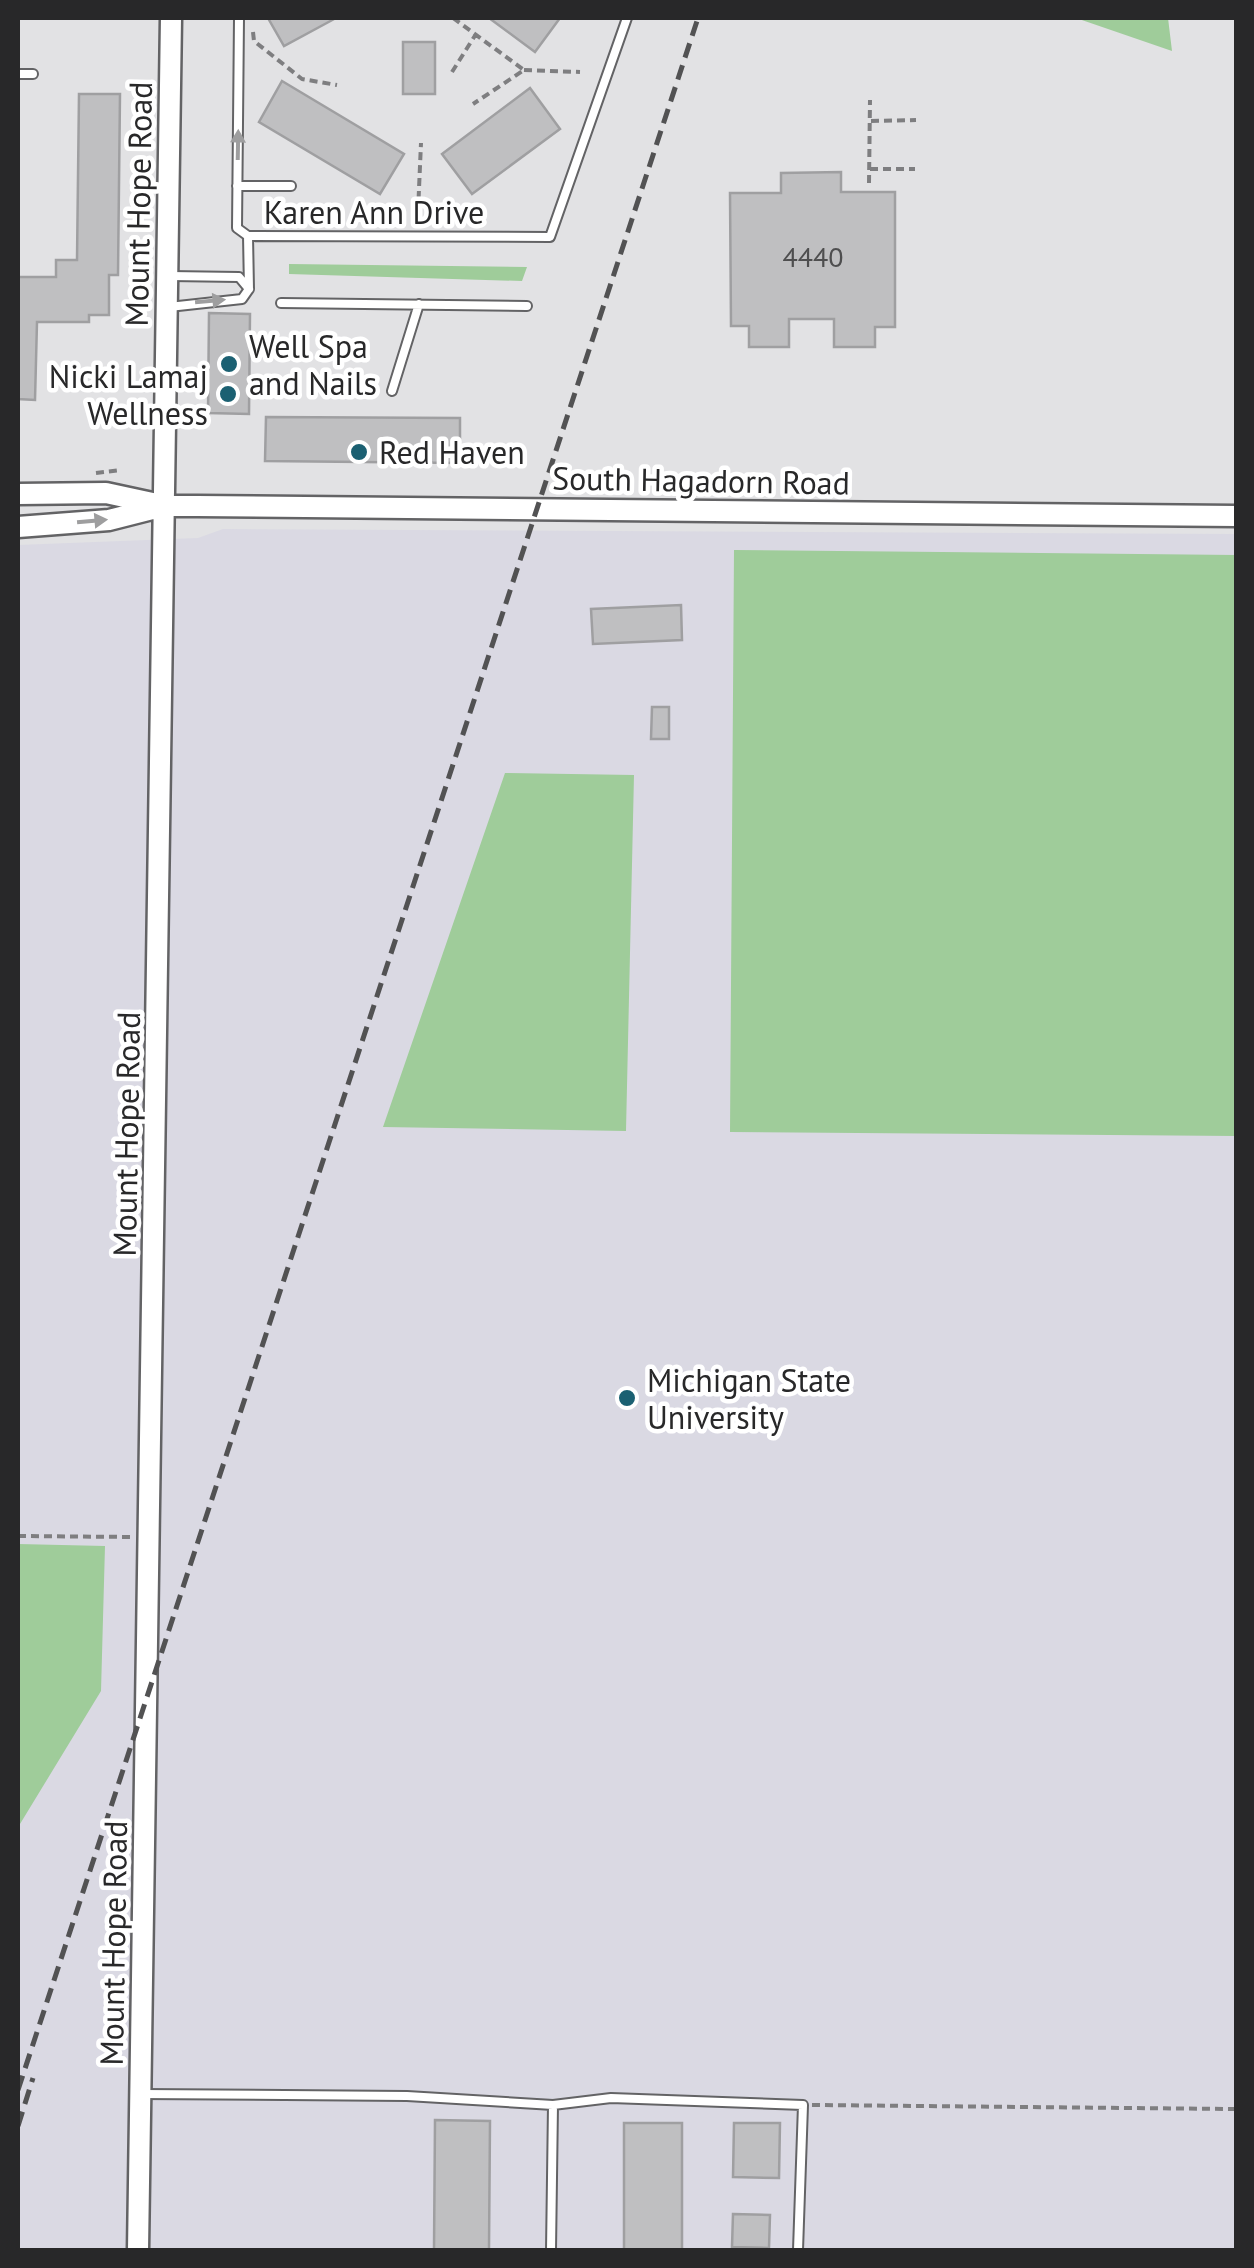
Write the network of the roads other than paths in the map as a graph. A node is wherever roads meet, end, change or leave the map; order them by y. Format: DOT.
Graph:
graph roads {
  1 [pos="171,18"];
  2 [pos="239,18"];
  3 [pos="627,18"];
  4 [pos="18,74"];
  5 [pos="33,74"];
  6 [pos="237,186"];
  7 [pos="291,186"];
  8 [pos="248,236"];
  9 [pos="168,276"];
  10 [pos="250,289"];
  11 [pos="281,303"];
  12 [pos="419,304"];
  13 [pos="527,306"];
  14 [pos="167,308"];
  15 [pos="392,392"];
  16 [pos="18,494"];
  17 [pos="164,506"];
  18 [pos="1236,516"];
  19 [pos="18,528"];
  20 [pos="141,2094"];
  21 [pos="553,2105"];
  22 [pos="138,2250"];
  23 [pos="551,2250"];
  24 [pos="798,2250"];
  1 -- 9 [label="street, Mount Hope Road"];
  6 -- 2 [label="lane, one-way"];
  3 -- 8 [label="lane, Karen Ann Drive"];
  4 -- 5 [label="lane"];
  6 -- 7 [label="lane"];
  6 -- 8 [label="lane"];
  8 -- 10 [label="lane, Karen Ann Drive"];
  9 -- 10 [label="lane"];
  9 -- 14 [label="street, Mount Hope Road"];
  14 -- 10 [label="lane, one-way"];
  11 -- 12 [label="lane"];
  12 -- 13 [label="lane"];
  12 -- 15 [label="lane"];
  14 -- 17 [label="street, Mount Hope Road"];
  16 -- 17 [label="street, South Hagadorn Road"];
  17 -- 18 [label="street, South Hagadorn Road"];
  19 -- 17 [label="street, South Hagadorn Road, one-way"];
  17 -- 20 [label="street, Mount Hope Road"];
  20 -- 21 [label="lane"];
  20 -- 22 [label="street, Mount Hope Road"];
  21 -- 23 [label="lane"];
  21 -- 24 [label="lane"];
}
